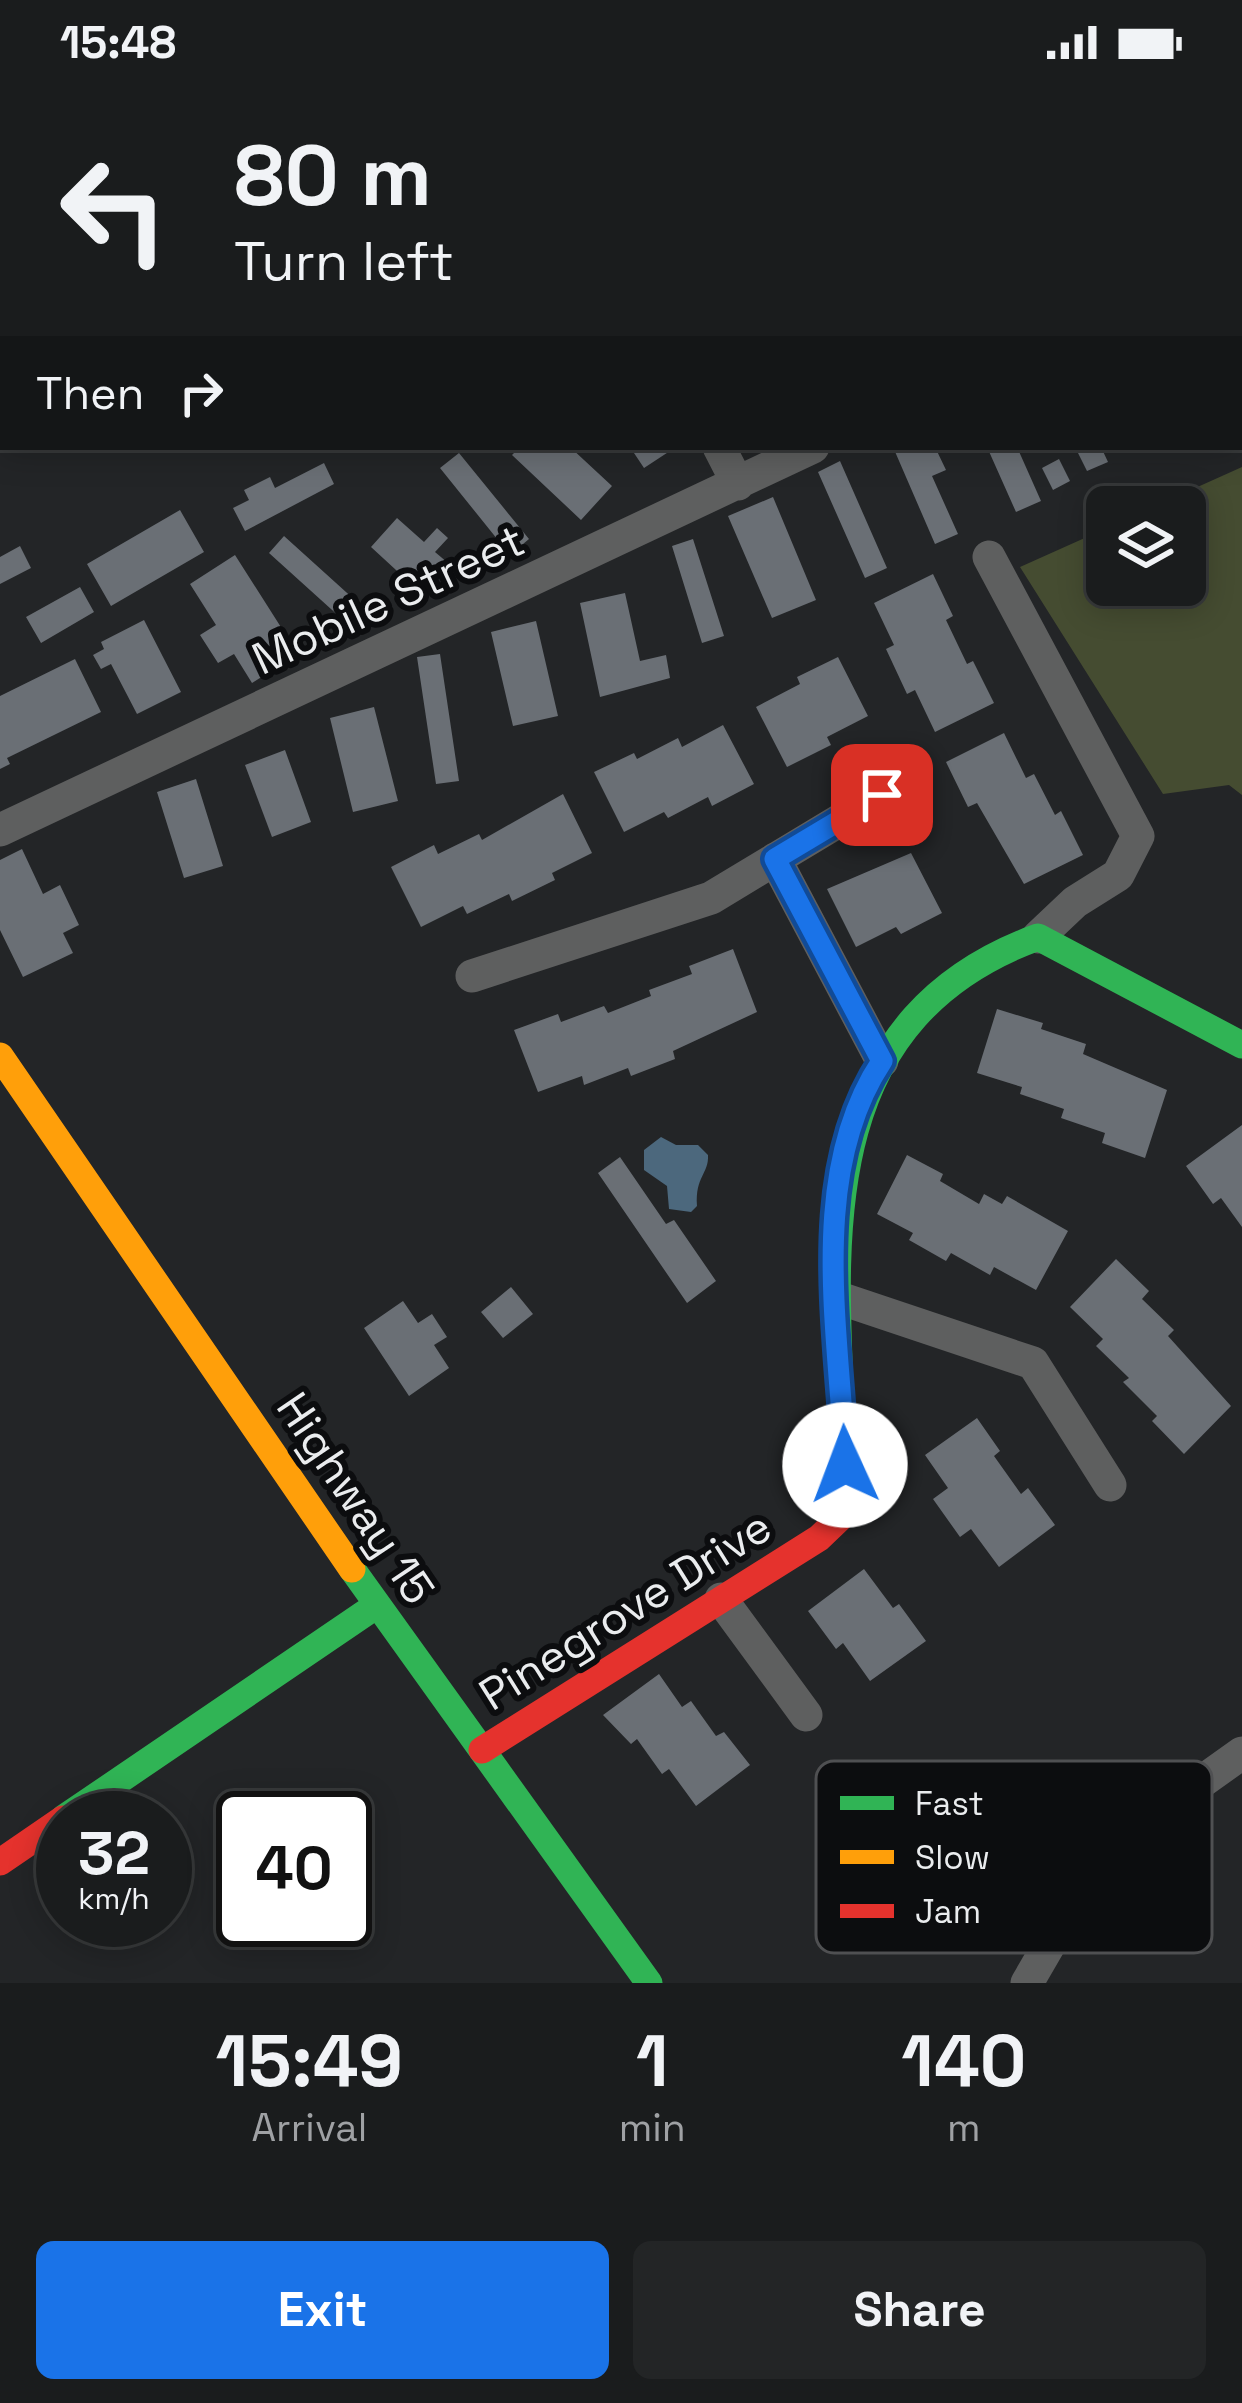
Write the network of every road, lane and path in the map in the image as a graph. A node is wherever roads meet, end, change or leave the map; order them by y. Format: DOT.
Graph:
graph roads {
  1 [pos="721,450"];
  2 [pos="807,450"];
  3 [pos="738,484"];
  4 [pos="989,557"];
  5 [pos="882,795"];
  6 [pos="0,830"];
  7 [pos="775,859"];
  8 [pos="1037,937"];
  9 [pos="472,976"];
  10 [pos="1242,1045"];
  11 [pos="0,1056"];
  12 [pos="882,1061"];
  13 [pos="836,1297"];
  14 [pos="1110,1485"];
  15 [pos="721,1599"];
  16 [pos="377,1605"];
  17 [pos="806,1715"];
  18 [pos="482,1750"];
  19 [pos="1242,1753"];
  20 [pos="1212,1774"];
  21 [pos="103,1791"];
  22 [pos="36,1837"];
  23 [pos="0,1862"];
  24 [pos="1044,1953"];
  25 [pos="649,1983"];
  26 [pos="1027,1983"];
  1 -- 3 [label="street"];
  2 -- 3 [label="street, Mobile Street"];
  3 -- 6 [label="street, Mobile Street"];
  4 -- 8 [label="street"];
  5 -- 7 [label="street"];
  7 -- 9 [label="street"];
  7 -- 12 [label="street"];
  8 -- 10 [label="street"];
  8 -- 12 [label="street, Pinegrove Drive"];
  11 -- 16 [label="street, Highway 15"];
  12 -- 13 [label="street, Pinegrove Drive"];
  13 -- 14 [label="street"];
  13 -- 15 [label="street, Pinegrove Drive"];
  15 -- 17 [label="street"];
  15 -- 18 [label="street, Pinegrove Drive"];
  16 -- 18 [label="street, Highway 15"];
  16 -- 21 [label="street"];
  18 -- 25 [label="street, Highway 15"];
  19 -- 20 [label="street"];
  22 -- 23 [label="street"];
  24 -- 26 [label="street"];
}
